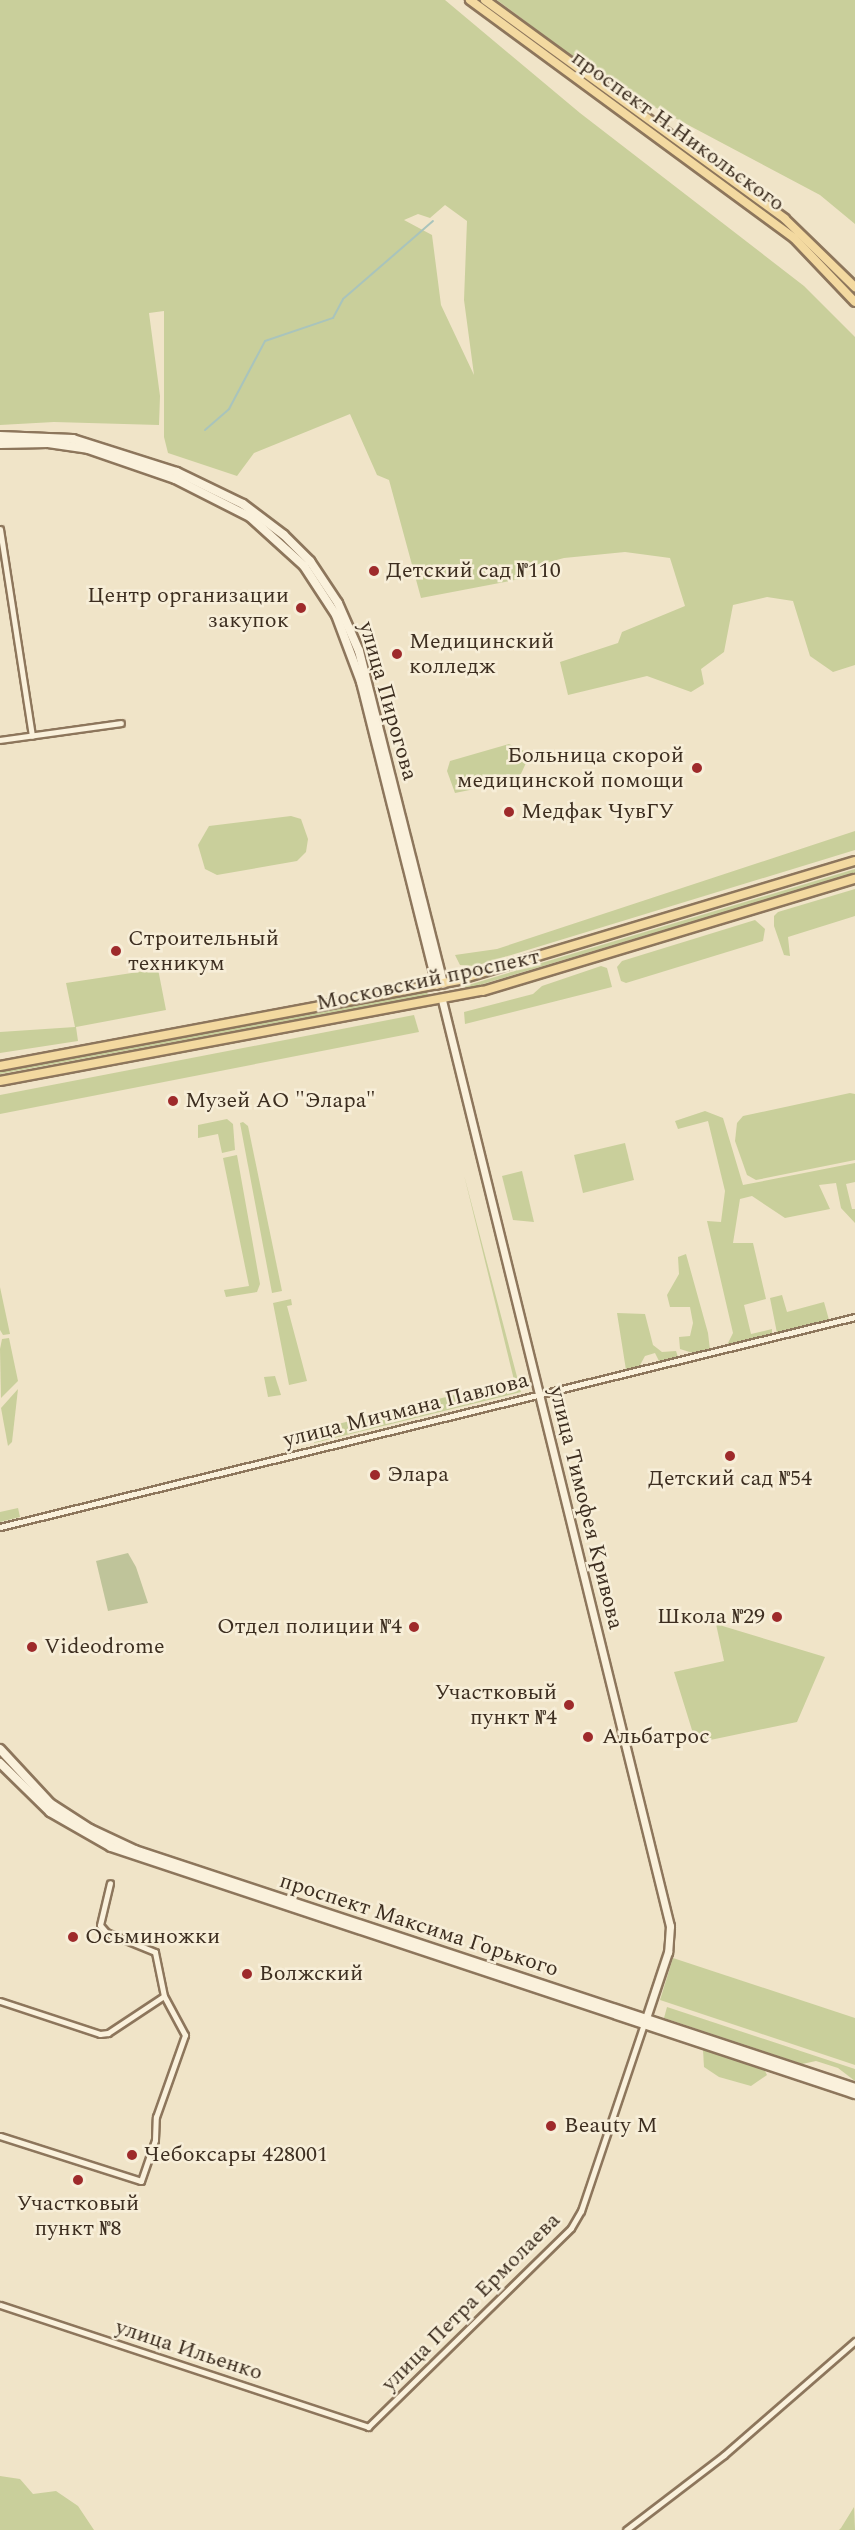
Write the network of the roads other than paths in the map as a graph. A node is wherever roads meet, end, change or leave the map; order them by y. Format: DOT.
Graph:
graph roads {
  1 [pos="470,0"];
  2 [pos="485,0"];
  3 [pos="855,287"];
  4 [pos="855,302"];
  5 [pos="1,440"];
  6 [pos="0,529"];
  7 [pos="121,723"];
  8 [pos="32,736"];
  9 [pos="0,740"];
  10 [pos="855,861"];
  11 [pos="855,879"];
  12 [pos="440,984"];
  13 [pos="442,1000"];
  14 [pos="0,1066"];
  15 [pos="0,1081"];
  16 [pos="855,1317"];
  17 [pos="539,1394"];
  18 [pos="0,1527"];
  19 [pos="0,1749"];
  20 [pos="0,1763"];
  21 [pos="112,1844"];
  22 [pos="110,1883"];
  23 [pos="164,1996"];
  24 [pos="0,2001"];
  25 [pos="645,2021"];
  26 [pos="855,2088"];
  27 [pos="855,2094"];
  28 [pos="0,2136"];
  29 [pos="0,2304"];
  30 [pos="855,2341"];
  31 [pos="368,2427"];
  32 [pos="626,2530"];
  1 -- 4 [label="main road, проспект Н.Никольского"];
  2 -- 3 [label="main road, проспект Н.Никольского"];
  5 -- 12 [label="main road, улица Пирогова"];
  6 -- 8 [label="street"];
  7 -- 8 [label="street"];
  8 -- 9 [label="street"];
  10 -- 12 [label="main road, Московский проспект"];
  11 -- 13 [label="main road, Московский проспект"];
  12 -- 13 [label="main road"];
  12 -- 14 [label="main road, Московский проспект"];
  13 -- 15 [label="main road, Московский проспект"];
  13 -- 17 [label="street, улица Тимофея Кривова"];
  16 -- 17 [label="street, улица Мичмана Павлова"];
  17 -- 18 [label="street, улица Мичмана Павлова"];
  17 -- 25 [label="street, улица Тимофея Кривова"];
  19 -- 21 [label="main road, проспект Максима Горького"];
  20 -- 21 [label="main road, проспект Максима Горького"];
  21 -- 25 [label="main road, проспект Максима Горького"];
  22 -- 23 [label="street"];
  23 -- 24 [label="street"];
  23 -- 28 [label="street"];
  25 -- 26 [label="main road, проспект Максима Горького"];
  25 -- 27 [label="main road, проспект Максима Горького"];
  25 -- 31 [label="street, улица Петра Ермолаева"];
  29 -- 31 [label="street, улица Ильенко"];
  30 -- 32 [label="street"];
}
